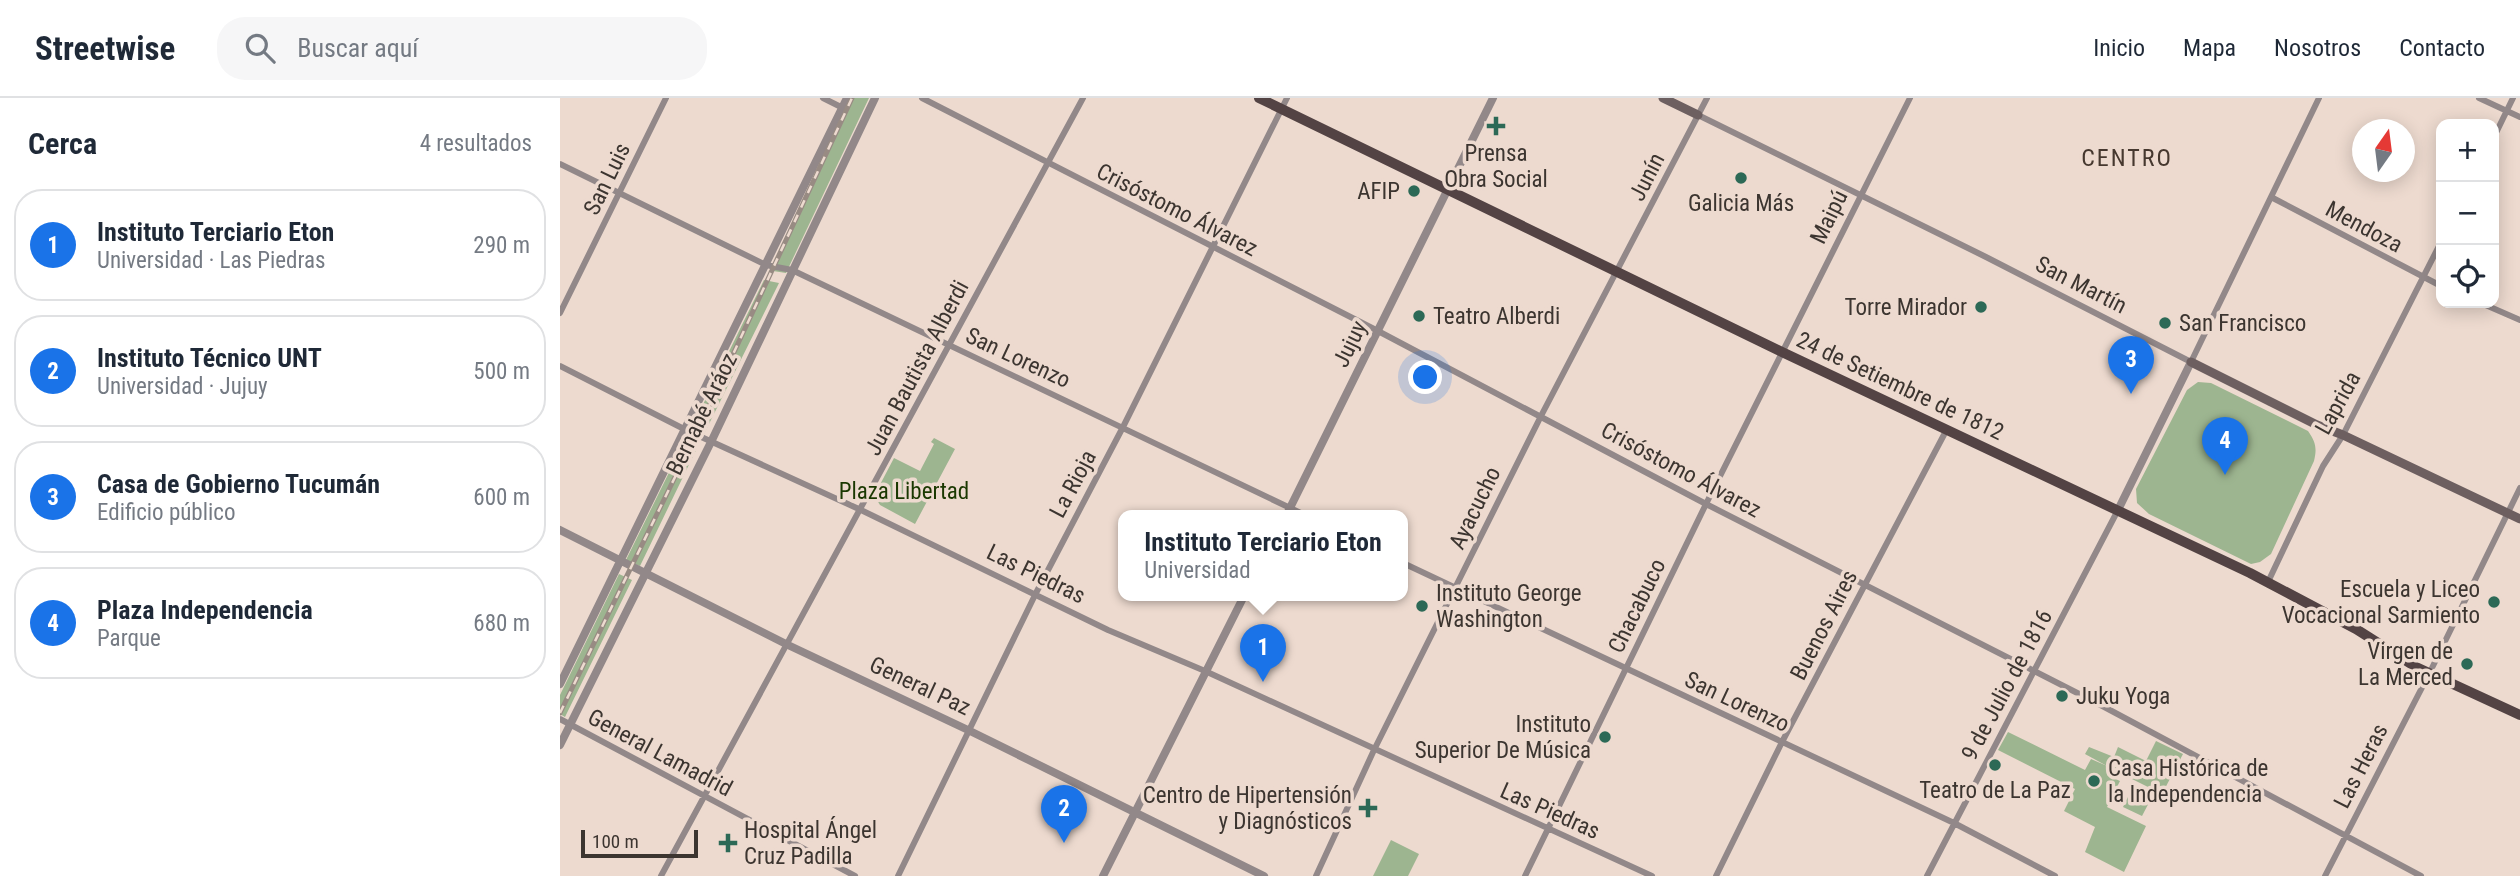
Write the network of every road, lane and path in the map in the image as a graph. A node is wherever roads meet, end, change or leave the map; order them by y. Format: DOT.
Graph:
graph roads {
  1 [pos="666,98"];
  2 [pos="823,98"];
  3 [pos="847,98"];
  4 [pos="875,98"];
  5 [pos="922,98"];
  6 [pos="1083,98"];
  7 [pos="1259,98"];
  8 [pos="1287,98"];
  9 [pos="1493,98"];
  10 [pos="1663,98"];
  11 [pos="1707,98"];
  12 [pos="1910,98"];
  13 [pos="2319,98"];
  14 [pos="2479,98"];
  15 [pos="2513,98"];
  16 [pos="843,108"];
  17 [pos="1282,109"];
  18 [pos="2507,111"];
  19 [pos="1698,116"];
  20 [pos="2520,117"];
  21 [pos="2499,127"];
  22 [pos="560,164"];
  23 [pos="1048,164"];
  24 [pos="1449,190"];
  25 [pos="619,194"];
  26 [pos="1860,195"];
  27 [pos="2271,197"];
  28 [pos="2440,245"];
  29 [pos="1212,247"];
  30 [pos="766,265"];
  31 [pos="792,270"];
  32 [pos="1618,272"];
  33 [pos="2423,278"];
  34 [pos="2436,284"];
  35 [pos="2492,308"];
  36 [pos="560,313"];
  37 [pos="2520,320"];
  38 [pos="1378,331"];
  39 [pos="949,345"];
  40 [pos="1782,352"];
  41 [pos="2191,362"];
  42 [pos="560,366"];
  43 [pos="1541,416"];
  44 [pos="1123,427"];
  45 [pos="1947,429"];
  46 [pos="686,430"];
  47 [pos="2343,435"];
  48 [pos="712,440"];
  49 [pos="2520,488"];
  50 [pos="1706,504"];
  51 [pos="861,510"];
  52 [pos="1284,510"];
  53 [pos="1289,510"];
  54 [pos="2118,510"];
  55 [pos="2508,514"];
  56 [pos="2520,519"];
  57 [pos="560,530"];
  58 [pos="619,559"];
  59 [pos="1408,565"];
  60 [pos="644,573"];
  61 [pos="2267,582"];
  62 [pos="1864,584"];
  63 [pos="1455,588"];
  64 [pos="1036,593"];
  65 [pos="1241,601"];
  66 [pos="788,645"];
  67 [pos="1625,668"];
  68 [pos="1205,671"];
  69 [pos="2034,671"];
  70 [pos="2430,672"];
  71 [pos="560,684"];
  72 [pos="2520,715"];
  73 [pos="560,719"];
  74 [pos="570,725"];
  75 [pos="968,730"];
  76 [pos="1782,742"];
  77 [pos="560,745"];
  78 [pos="1374,750"];
  79 [pos="704,797"];
  80 [pos="1134,811"];
  81 [pos="1954,823"];
  82 [pos="1548,828"];
  83 [pos="2345,836"];
  84 [pos="661,876"];
  85 [pos="855,876"];
  86 [pos="898,876"];
  87 [pos="1103,876"];
  88 [pos="1264,876"];
  89 [pos="1316,876"];
  90 [pos="1525,876"];
  91 [pos="1652,876"];
  92 [pos="1716,876"];
  93 [pos="1927,876"];
  94 [pos="2055,876"];
  95 [pos="2325,876"];
  96 [pos="2421,876"];
  1 -- 25 [label="street, San Luis"];
  2 -- 16 [label="street"];
  3 -- 16 [label="street, Bernabé Aráoz"];
  4 -- 31 [label="street, Bernabé Aráoz"];
  5 -- 23 [label="street, Crisóstomo Álvarez"];
  6 -- 23 [label="street, Juan Bautista Alberdi"];
  7 -- 17 [label="main road, 24 de Setiembre de 1812"];
  8 -- 17 [label="street, La Rioja"];
  9 -- 24 [label="street, Jujuy"];
  10 -- 19 [label="main road, San Martín"];
  11 -- 19 [label="street, Junín"];
  12 -- 26 [label="street, Maipú"];
  13 -- 27 [label="street"];
  14 -- 18 [label="street"];
  15 -- 18 [label="street"];
  16 -- 30 [label="street, Bernabé Aráoz"];
  17 -- 24 [label="main road, 24 de Setiembre de 1812"];
  17 -- 29 [label="street, La Rioja"];
  18 -- 20 [label="street"];
  18 -- 21 [label="street"];
  19 -- 26 [label="street, San Martín"];
  19 -- 32 [label="street, Junín"];
  22 -- 25 [label="street, San Lorenzo"];
  23 -- 29 [label="street, Crisóstomo Álvarez"];
  23 -- 39 [label="street, Juan Bautista Alberdi"];
  24 -- 32 [label="main road, 24 de Setiembre de 1812"];
  24 -- 38 [label="street, Jujuy"];
  25 -- 30 [label="street, San Lorenzo"];
  25 -- 36 [label="street, San Luis"];
  26 -- 40 [label="street, Maipú"];
  26 -- 41 [label="street, San Martín"];
  27 -- 33 [label="street, Mendoza"];
  27 -- 41 [label="street"];
  28 -- 33 [label="street, Laprida"];
  29 -- 38 [label="street, Crisóstomo Álvarez"];
  29 -- 44 [label="street, La Rioja"];
  30 -- 31 [label="street, San Lorenzo"];
  30 -- 46 [label="street, Bernabé Aráoz"];
  31 -- 39 [label="street, San Lorenzo"];
  31 -- 48 [label="street, Bernabé Aráoz"];
  32 -- 40 [label="main road, 24 de Setiembre de 1812"];
  32 -- 43 [label="street, Ayacucho"];
  33 -- 34 [label="street, Mendoza"];
  33 -- 47 [label="street, Laprida"];
  35 -- 37 [label="street"];
  38 -- 43 [label="street, Crisóstomo Álvarez"];
  38 -- 53 [label="street, Jujuy"];
  39 -- 44 [label="street, San Lorenzo"];
  39 -- 51 [label="street, Juan Bautista Alberdi"];
  40 -- 45 [label="main road, 24 de Setiembre de 1812"];
  40 -- 50 [label="street, Chacabuco"];
  41 -- 47 [label="main road, San Martín"];
  41 -- 54 [label="street"];
  42 -- 46 [label="street, Las Piedras"];
  43 -- 50 [label="street, Crisóstomo Álvarez"];
  43 -- 63 [label="street, Ayacucho"];
  44 -- 52 [label="street, San Lorenzo"];
  44 -- 64 [label="street, La Rioja"];
  45 -- 54 [label="main road, 24 de Setiembre de 1812"];
  45 -- 62 [label="street, Buenos Aires"];
  46 -- 48 [label="street, Las Piedras"];
  46 -- 58 [label="street, Bernabé Aráoz"];
  47 -- 55 [label="main road, San Martín"];
  47 -- 61 [label="street, Laprida"];
  48 -- 51 [label="street, Las Piedras"];
  48 -- 60 [label="street, Bernabé Aráoz"];
  49 -- 55 [label="street"];
  50 -- 62 [label="street, Crisóstomo Álvarez"];
  50 -- 67 [label="street, Chacabuco"];
  51 -- 64 [label="street, Las Piedras"];
  51 -- 66 [label="street, Juan Bautista Alberdi"];
  54 -- 61 [label="main road, 24 de Setiembre de 1812"];
  54 -- 69 [label="street, 9 de Julio de 1816"];
  55 -- 56 [label="main road, San Martín"];
  55 -- 70 [label="street"];
  57 -- 58 [label="street, General Paz"];
  58 -- 60 [label="street, General Paz"];
  58 -- 71 [label="street, Bernabé Aráoz"];
  59 -- 63 [label="street, San Lorenzo"];
  60 -- 66 [label="street, General Paz"];
  60 -- 74 [label="street, Bernabé Aráoz"];
  61 -- 70 [label="main road, 24 de Setiembre de 1812"];
  62 -- 69 [label="street, Crisóstomo Álvarez"];
  62 -- 76 [label="street, Buenos Aires"];
  63 -- 67 [label="street, San Lorenzo"];
  63 -- 78 [label="street, Ayacucho"];
  64 -- 68 [label="street, Las Piedras"];
  64 -- 75 [label="street, La Rioja"];
  65 -- 68 [label="street"];
  66 -- 75 [label="street, General Paz"];
  66 -- 79 [label="street, Juan Bautista Alberdi"];
  67 -- 76 [label="street, San Lorenzo"];
  67 -- 82 [label="street, Chacabuco"];
  68 -- 78 [label="street, Las Piedras"];
  68 -- 80 [label="street"];
  69 -- 81 [label="street, 9 de Julio de 1816"];
  69 -- 83 [label="street, Crisóstomo Álvarez"];
  70 -- 72 [label="main road, 24 de Setiembre de 1812"];
  70 -- 83 [label="street, Las Heras"];
  73 -- 74 [label="street, General Lamadrid"];
  74 -- 77 [label="street, Bernabé Aráoz"];
  74 -- 79 [label="street, General Lamadrid"];
  75 -- 80 [label="street, General Paz"];
  75 -- 86 [label="street, La Rioja"];
  76 -- 81 [label="street, San Lorenzo"];
  76 -- 92 [label="street, Buenos Aires"];
  78 -- 82 [label="street, Las Piedras"];
  78 -- 89 [label="street, Ayacucho"];
  79 -- 84 [label="street, Juan Bautista Alberdi"];
  79 -- 85 [label="street, General Lamadrid"];
  80 -- 87 [label="street"];
  80 -- 88 [label="street, General Paz"];
  81 -- 93 [label="street, 9 de Julio de 1816"];
  81 -- 94 [label="street, San Lorenzo"];
  82 -- 90 [label="street, Chacabuco"];
  82 -- 91 [label="street, Las Piedras"];
  83 -- 95 [label="street, Las Heras"];
  83 -- 96 [label="street, Crisóstomo Álvarez"];
}
